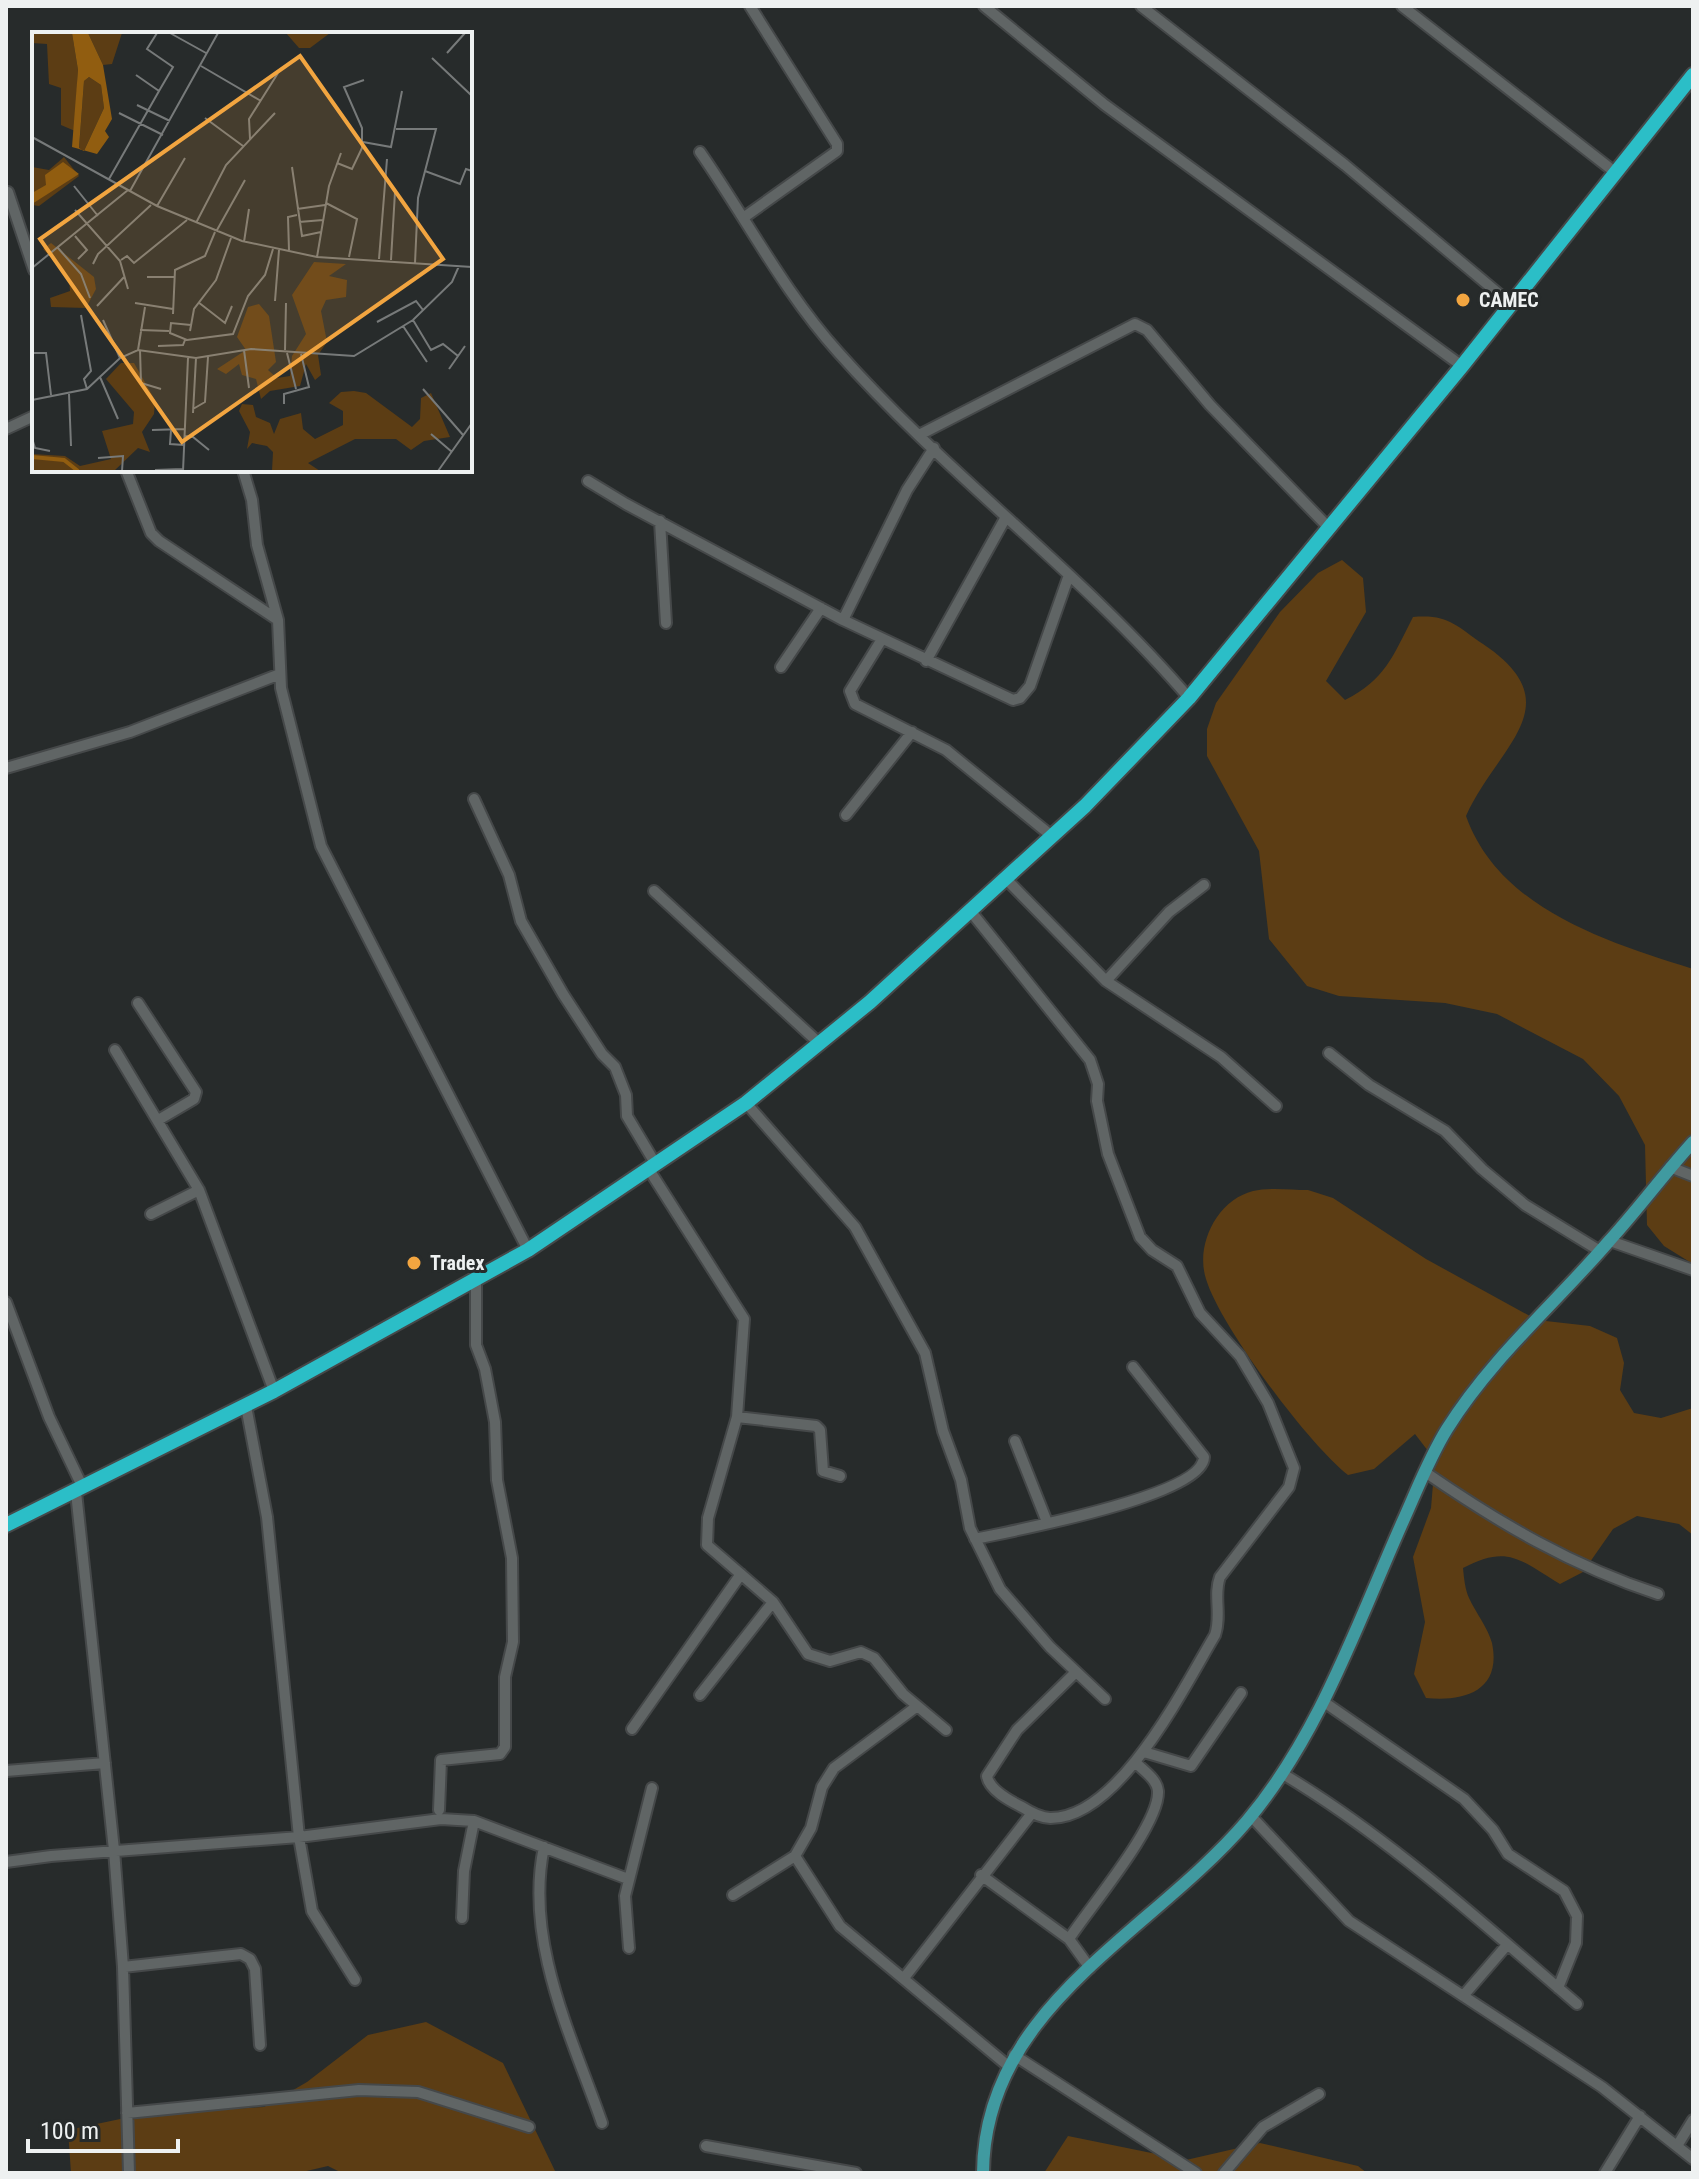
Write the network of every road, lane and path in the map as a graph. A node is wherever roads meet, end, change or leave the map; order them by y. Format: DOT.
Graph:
graph roads {
  1 [pos="750,6"];
  2 [pos="984,6"];
  3 [pos="1141,6"];
  4 [pos="1402,6"];
  5 [pos="1693,75"];
  6 [pos="700,152"];
  7 [pos="1616,173"];
  8 [pos="8,192"];
  9 [pos="743,218"];
  10 [pos="32,264"];
  11 [pos="1511,304"];
  12 [pos="1462,366"];
  13 [pos="32,417"];
  14 [pos="6,429"];
  15 [pos="921,434"];
  16 [pos="934,448"];
  17 [pos="127,472"];
  18 [pos="244,472"];
  19 [pos="588,481"];
  20 [pos="1006,517"];
  21 [pos="660,521"];
  22 [pos="1330,529"];
  23 [pos="1069,575"];
  24 [pos="821,608"];
  25 [pos="278,620"];
  26 [pos="843,620"];
  27 [pos="666,623"];
  28 [pos="882,639"];
  29 [pos="926,661"];
  30 [pos="781,667"];
  31 [pos="280,674"];
  32 [pos="1189,698"];
  33 [pos="912,732"];
  34 [pos="6,768"];
  35 [pos="474,799"];
  36 [pos="846,815"];
  37 [pos="1053,837"];
  38 [pos="1007,880"];
  39 [pos="1204,885"];
  40 [pos="654,891"];
  41 [pos="972,913"];
  42 [pos="1106,981"];
  43 [pos="138,1003"];
  44 [pos="820,1044"];
  45 [pos="115,1050"];
  46 [pos="1329,1053"];
  47 [pos="746,1103"];
  48 [pos="1276,1106"];
  49 [pos="160,1119"];
  50 [pos="1693,1142"];
  51 [pos="651,1166"];
  52 [pos="1670,1167"];
  53 [pos="1693,1176"];
  54 [pos="199,1190"];
  55 [pos="151,1214"];
  56 [pos="1610,1241"];
  57 [pos="528,1250"];
  58 [pos="1600,1251"];
  59 [pos="1693,1270"];
  60 [pos="476,1280"];
  61 [pos="6,1302"];
  62 [pos="1133,1367"];
  63 [pos="274,1391"];
  64 [pos="246,1406"];
  65 [pos="737,1417"];
  66 [pos="1015,1441"];
  67 [pos="1425,1472"];
  68 [pos="840,1476"];
  69 [pos="80,1490"];
  70 [pos="1047,1522"];
  71 [pos="6,1525"];
  72 [pos="975,1539"];
  73 [pos="741,1574"];
  74 [pos="1658,1594"];
  75 [pos="773,1602"];
  76 [pos="1076,1672"];
  77 [pos="1241,1693"];
  78 [pos="700,1695"];
  79 [pos="1105,1699"];
  80 [pos="1324,1702"];
  81 [pos="916,1707"];
  82 [pos="632,1729"];
  83 [pos="946,1730"];
  84 [pos="1144,1752"];
  85 [pos="1135,1762"];
  86 [pos="105,1763"];
  87 [pos="6,1771"];
  88 [pos="1283,1774"];
  89 [pos="652,1788"];
  90 [pos="439,1810"];
  91 [pos="1032,1813"];
  92 [pos="1251,1816"];
  93 [pos="474,1821"];
  94 [pos="299,1837"];
  95 [pos="544,1847"];
  96 [pos="114,1850"];
  97 [pos="795,1856"];
  98 [pos="6,1862"];
  99 [pos="981,1875"];
  100 [pos="628,1879"];
  101 [pos="733,1895"];
  102 [pos="462,1918"];
  103 [pos="1069,1939"];
  104 [pos="1507,1945"];
  105 [pos="629,1948"];
  106 [pos="123,1967"];
  107 [pos="1090,1968"];
  108 [pos="904,1978"];
  109 [pos="355,1980"];
  110 [pos="1558,1988"];
  111 [pos="1463,1996"];
  112 [pos="1577,2004"];
  113 [pos="260,2045"];
  114 [pos="1010,2060"];
  115 [pos="1319,2094"];
  116 [pos="127,2113"];
  117 [pos="1640,2116"];
  118 [pos="1693,2120"];
  119 [pos="602,2123"];
  120 [pos="529,2127"];
  121 [pos="706,2146"];
  122 [pos="1677,2146"];
  123 [pos="1693,2159"];
  124 [pos="129,2173"];
  125 [pos="856,2173"];
  126 [pos="983,2173"];
  127 [pos="1196,2173"];
  128 [pos="1224,2173"];
  129 [pos="1605,2173"];
  1 -- 9 [label="street"];
  2 -- 12 [label="street"];
  3 -- 11 [label="street"];
  4 -- 7 [label="street"];
  5 -- 7 [label="highway"];
  6 -- 9 [label="street"];
  7 -- 11 [label="highway"];
  8 -- 10 [label="street"];
  9 -- 15 [label="street"];
  11 -- 12 [label="highway"];
  12 -- 22 [label="highway"];
  13 -- 14 [label="street"];
  15 -- 16 [label="street"];
  15 -- 22 [label="street"];
  16 -- 20 [label="street"];
  16 -- 26 [label="street"];
  17 -- 25 [label="street"];
  18 -- 25 [label="street"];
  19 -- 21 [label="street"];
  20 -- 23 [label="street"];
  20 -- 29 [label="street"];
  21 -- 24 [label="street"];
  21 -- 27 [label="street"];
  22 -- 32 [label="highway"];
  23 -- 29 [label="street"];
  23 -- 32 [label="street"];
  24 -- 26 [label="street"];
  24 -- 30 [label="street"];
  25 -- 31 [label="street"];
  26 -- 28 [label="street"];
  28 -- 29 [label="street"];
  28 -- 33 [label="street"];
  31 -- 34 [label="street"];
  31 -- 57 [label="street"];
  32 -- 37 [label="highway"];
  33 -- 36 [label="street"];
  33 -- 37 [label="street"];
  35 -- 51 [label="street"];
  37 -- 38 [label="highway"];
  38 -- 41 [label="highway"];
  38 -- 42 [label="street"];
  39 -- 42 [label="street"];
  40 -- 44 [label="street"];
  41 -- 44 [label="highway"];
  41 -- 84 [label="street"];
  42 -- 48 [label="street"];
  43 -- 49 [label="street"];
  44 -- 47 [label="highway"];
  45 -- 49 [label="street"];
  46 -- 58 [label="street"];
  47 -- 51 [label="highway"];
  47 -- 72 [label="street"];
  49 -- 54 [label="street"];
  50 -- 52 [label="main road"];
  51 -- 57 [label="highway"];
  51 -- 65 [label="street"];
  52 -- 53 [label="street"];
  52 -- 56 [label="main road"];
  54 -- 55 [label="street"];
  54 -- 63 [label="street"];
  56 -- 58 [label="main road"];
  56 -- 59 [label="street"];
  57 -- 60 [label="highway"];
  58 -- 67 [label="main road"];
  60 -- 63 [label="highway"];
  60 -- 90 [label="street"];
  61 -- 69 [label="street"];
  62 -- 70 [label="street"];
  63 -- 64 [label="highway"];
  64 -- 69 [label="highway"];
  64 -- 94 [label="street"];
  65 -- 68 [label="street"];
  65 -- 73 [label="street"];
  66 -- 70 [label="street"];
  67 -- 74 [label="street"];
  67 -- 80 [label="main road"];
  69 -- 71 [label="highway"];
  69 -- 86 [label="street"];
  70 -- 72 [label="street"];
  72 -- 76 [label="street"];
  73 -- 75 [label="street"];
  73 -- 82 [label="street"];
  75 -- 78 [label="street"];
  75 -- 81 [label="street"];
  76 -- 79 [label="street"];
  76 -- 91 [label="street"];
  77 -- 84 [label="street"];
  80 -- 88 [label="main road"];
  80 -- 110 [label="street"];
  81 -- 83 [label="street"];
  81 -- 97 [label="street"];
  84 -- 85 [label="street"];
  85 -- 91 [label="street"];
  85 -- 103 [label="street"];
  86 -- 87 [label="street"];
  86 -- 96 [label="street"];
  88 -- 92 [label="main road"];
  88 -- 104 [label="street"];
  89 -- 100 [label="street"];
  91 -- 99 [label="street"];
  92 -- 107 [label="main road"];
  92 -- 111 [label="street"];
  93 -- 94 [label="street"];
  93 -- 95 [label="street"];
  93 -- 102 [label="street"];
  94 -- 96 [label="street"];
  94 -- 109 [label="street"];
  95 -- 100 [label="street"];
  95 -- 119 [label="street"];
  96 -- 98 [label="street"];
  96 -- 106 [label="street"];
  97 -- 101 [label="street"];
  97 -- 108 [label="street"];
  99 -- 103 [label="street"];
  99 -- 108 [label="street"];
  100 -- 105 [label="street"];
  103 -- 107 [label="street"];
  104 -- 110 [label="street"];
  104 -- 111 [label="street"];
  106 -- 113 [label="street"];
  106 -- 116 [label="street"];
  107 -- 114 [label="main road"];
  108 -- 114 [label="street"];
  110 -- 112 [label="street"];
  111 -- 117 [label="street"];
  114 -- 126 [label="main road"];
  114 -- 127 [label="street"];
  115 -- 128 [label="street"];
  116 -- 120 [label="street"];
  116 -- 124 [label="street"];
  117 -- 122 [label="street"];
  117 -- 129 [label="street"];
  118 -- 122 [label="street"];
  121 -- 125 [label="street"];
  122 -- 123 [label="street"];
}
